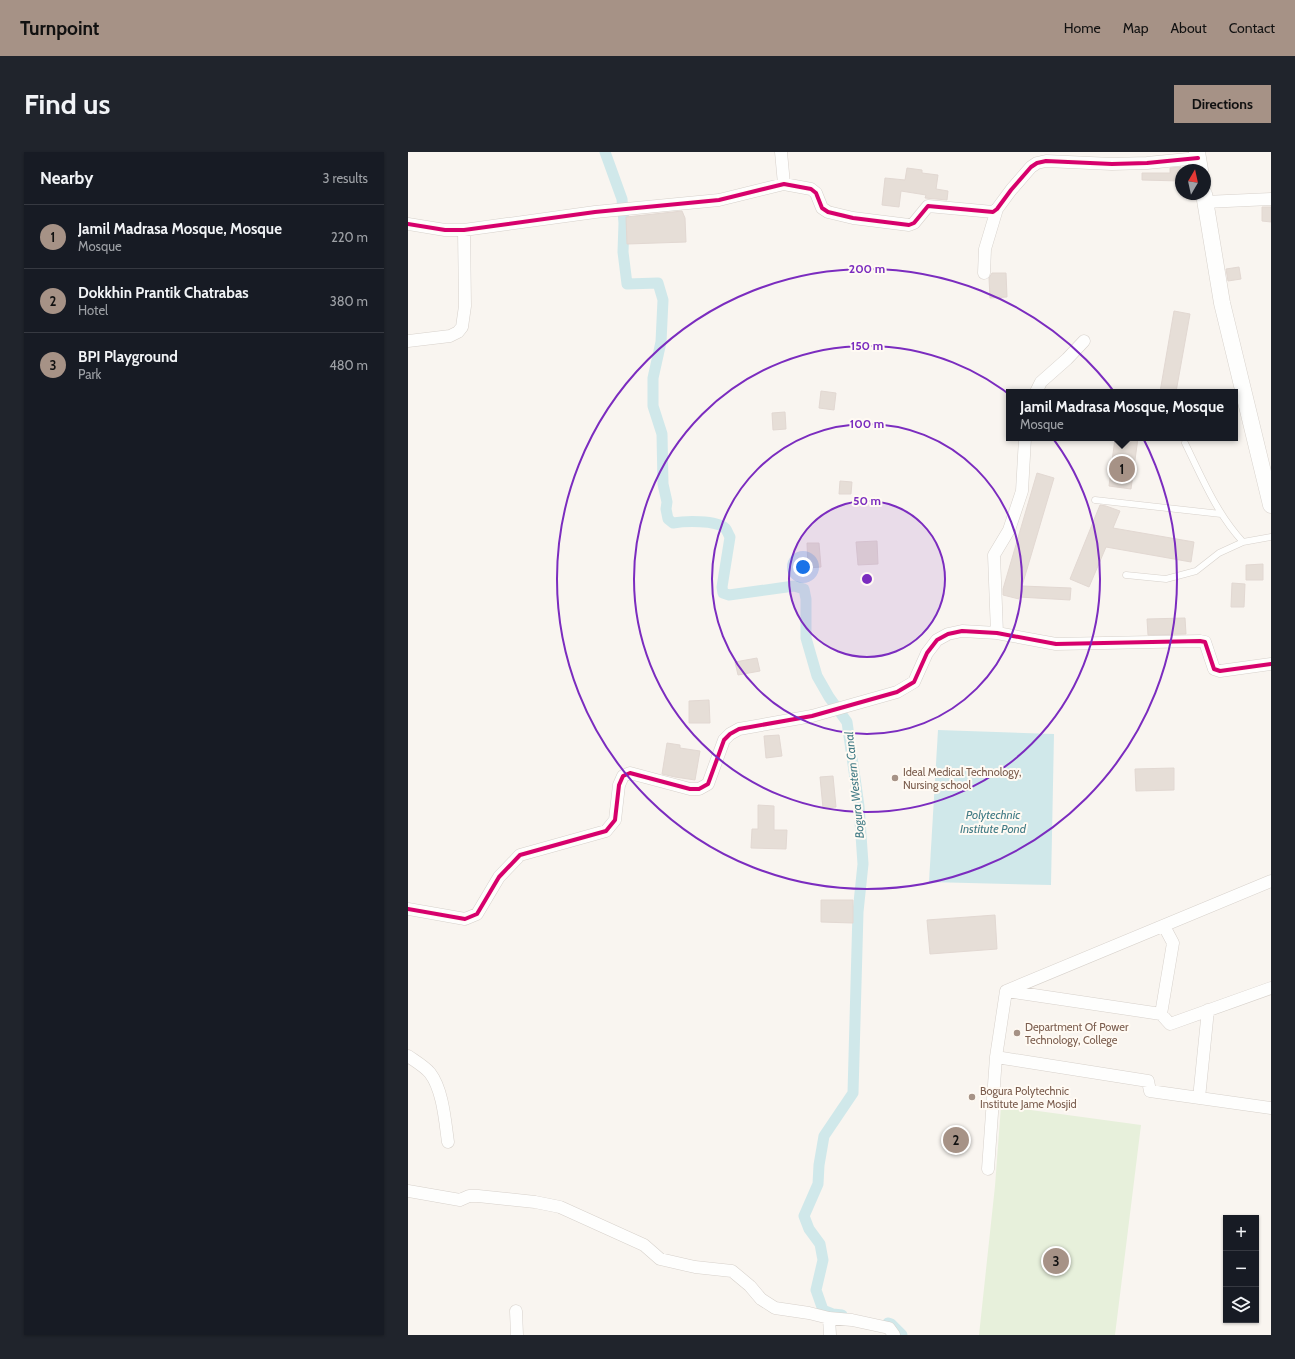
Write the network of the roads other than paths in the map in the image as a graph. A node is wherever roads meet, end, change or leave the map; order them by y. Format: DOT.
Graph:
graph roads {
  1 [pos="781,152"];
  2 [pos="1198,160"];
  3 [pos="784,184"];
  4 [pos="1211,198"];
  5 [pos="1204,200"];
  6 [pos="1271,200"];
  7 [pos="997,209"];
  8 [pos="408,224"];
  9 [pos="464,230"];
  10 [pos="984,273"];
  11 [pos="408,340"];
  12 [pos="1084,341"];
  13 [pos="1038,389"];
  14 [pos="1025,441"];
  15 [pos="1185,443"];
  16 [pos="1095,500"];
  17 [pos="1271,505"];
  18 [pos="1221,514"];
  19 [pos="1271,538"];
  20 [pos="1243,542"];
  21 [pos="1126,575"];
  22 [pos="997,633"];
  23 [pos="1271,664"];
  24 [pos="1271,881"];
  25 [pos="408,909"];
  26 [pos="1164,926"];
  27 [pos="1271,988"];
  28 [pos="1006,991"];
  29 [pos="1208,1010"];
  30 [pos="1161,1014"];
  31 [pos="408,1056"];
  32 [pos="996,1057"];
  33 [pos="1199,1098"];
  34 [pos="1271,1108"];
  35 [pos="448,1142"];
  36 [pos="988,1169"];
  37 [pos="408,1191"];
  38 [pos="516,1310"];
  39 [pos="829,1318"];
  40 [pos="517,1335"];
  41 [pos="830,1335"];
  42 [pos="894,1335"];
  1 -- 3 [label="street"];
  2 -- 7 [label="street"];
  3 -- 7 [label="street"];
  3 -- 9 [label="street"];
  4 -- 6 [label="street"];
  5 -- 17 [label="street"];
  7 -- 10 [label="street"];
  8 -- 9 [label="street"];
  9 -- 11 [label="street"];
  12 -- 13 [label="street"];
  14 -- 22 [label="street"];
  15 -- 18 [label="lane"];
  16 -- 18 [label="lane"];
  18 -- 20 [label="lane"];
  19 -- 20 [label="lane"];
  20 -- 21 [label="lane"];
  22 -- 23 [label="street"];
  22 -- 25 [label="street"];
  24 -- 26 [label="street"];
  26 -- 28 [label="street"];
  26 -- 30 [label="street"];
  27 -- 29 [label="street"];
  28 -- 30 [label="street"];
  28 -- 32 [label="street"];
  29 -- 30 [label="street"];
  29 -- 33 [label="street"];
  31 -- 35 [label="street"];
  32 -- 33 [label="street"];
  32 -- 36 [label="street"];
  33 -- 34 [label="street"];
  37 -- 39 [label="street"];
  38 -- 40 [label="street"];
  39 -- 41 [label="street"];
  39 -- 42 [label="street"];
}
